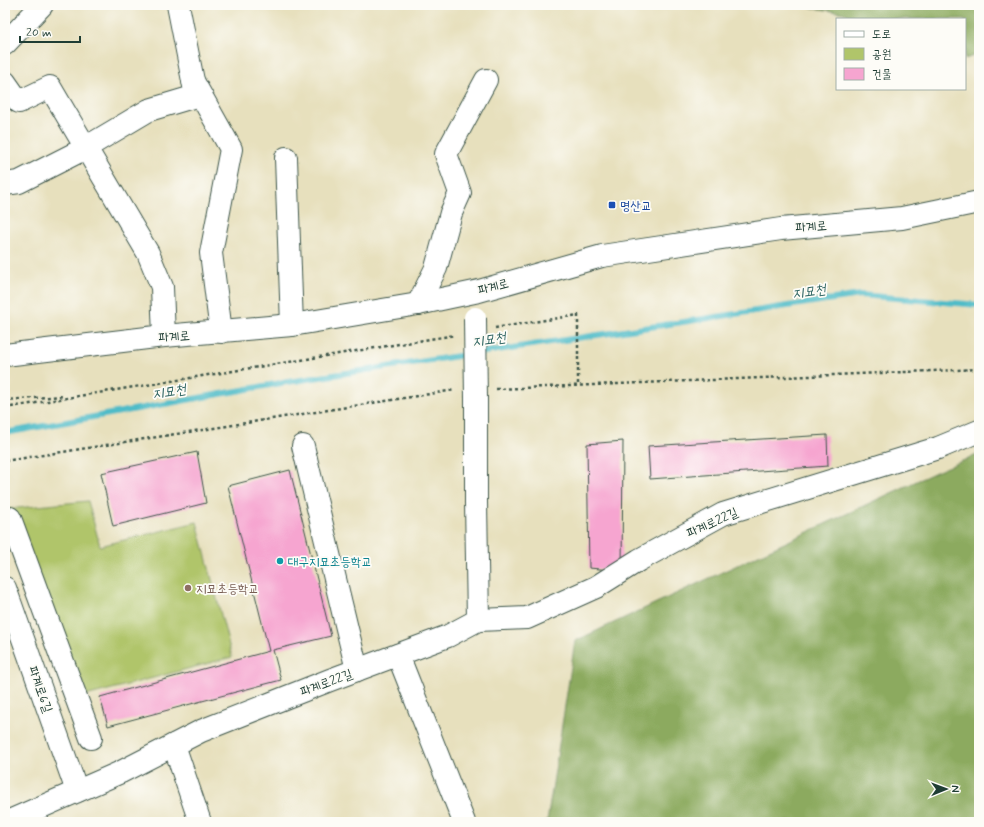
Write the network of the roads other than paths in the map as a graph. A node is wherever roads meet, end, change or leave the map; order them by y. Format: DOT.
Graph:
graph roads {
  1 [pos="42,5"];
  2 [pos="178,5"];
  3 [pos="5,44"];
  4 [pos="486,80"];
  5 [pos="193,81"];
  6 [pos="5,82"];
  7 [pos="12,106"];
  8 [pos="86,147"];
  9 [pos="286,158"];
  10 [pos="5,184"];
  11 [pos="979,202"];
  12 [pos="479,291"];
  13 [pos="418,304"];
  14 [pos="292,325"];
  15 [pos="221,332"];
  16 [pos="164,336"];
  17 [pos="5,355"];
  18 [pos="979,431"];
  19 [pos="303,446"];
  20 [pos="5,519"];
  21 [pos="5,588"];
  22 [pos="478,620"];
  23 [pos="398,655"];
  24 [pos="357,670"];
  25 [pos="91,738"];
  26 [pos="174,744"];
  27 [pos="77,791"];
  28 [pos="7,822"];
  29 [pos="200,822"];
  30 [pos="464,822"];
  1 -- 3 [label="street"];
  2 -- 5 [label="street"];
  4 -- 13 [label="street"];
  5 -- 8 [label="street"];
  5 -- 15 [label="street"];
  6 -- 7 [label="street"];
  7 -- 8 [label="street"];
  8 -- 10 [label="street"];
  8 -- 16 [label="street"];
  9 -- 14 [label="street"];
  11 -- 12 [label="street, 파계로"];
  12 -- 13 [label="street, 파계로"];
  12 -- 22 [label="street, bridge"];
  13 -- 14 [label="street, 파계로"];
  14 -- 15 [label="street, 파계로"];
  15 -- 16 [label="street, 파계로"];
  16 -- 17 [label="street, 파계로"];
  18 -- 22 [label="street, 파계로22길"];
  19 -- 24 [label="street"];
  20 -- 25 [label="street"];
  21 -- 27 [label="street, 파계로6길"];
  22 -- 23 [label="street, 파계로22길"];
  23 -- 24 [label="street, 파계로22길"];
  23 -- 30 [label="street"];
  24 -- 26 [label="street, 파계로22길"];
  26 -- 27 [label="street, 파계로22길"];
  26 -- 29 [label="street"];
  27 -- 28 [label="street, 파계로22길"];
}
